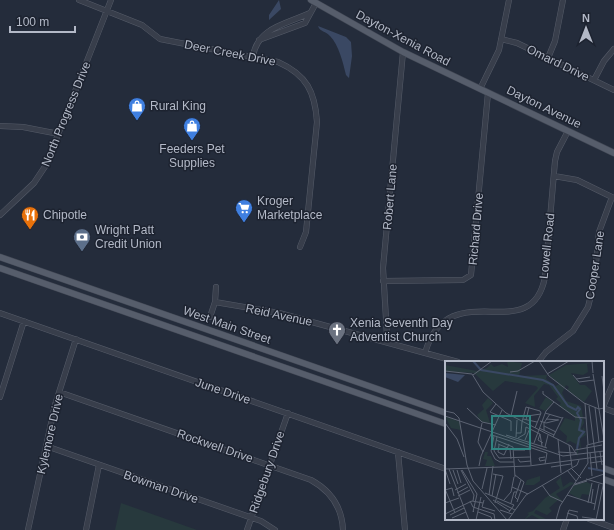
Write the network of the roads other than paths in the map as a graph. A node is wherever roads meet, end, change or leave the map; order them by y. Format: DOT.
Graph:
graph roads {
  1 [pos="80,0"];
  2 [pos="111,0"];
  3 [pos="509,0"];
  4 [pos="563,0"];
  5 [pos="313,1"];
  6 [pos="107,12"];
  7 [pos="501,39"];
  8 [pos="614,49"];
  9 [pos="403,52"];
  10 [pos="252,56"];
  11 [pos="548,58"];
  12 [pos="594,80"];
  13 [pos="465,82"];
  14 [pos="480,89"];
  15 [pos="614,90"];
  16 [pos="488,93"];
  17 [pos="0,126"];
  18 [pos="568,131"];
  19 [pos="59,134"];
  20 [pos="614,154"];
  21 [pos="554,176"];
  22 [pos="613,197"];
  23 [pos="0,215"];
  24 [pos="300,247"];
  25 [pos="0,257"];
  26 [pos="0,268"];
  27 [pos="383,283"];
  28 [pos="216,287"];
  29 [pos="215,302"];
  30 [pos="0,313"];
  31 [pos="210,318"];
  32 [pos="24,321"];
  33 [pos="76,339"];
  34 [pos="385,342"];
  35 [pos="425,353"];
  36 [pos="454,361"];
  37 [pos="539,361"];
  38 [pos="614,381"];
  39 [pos="59,392"];
  40 [pos="0,397"];
  41 [pos="604,405"];
  42 [pos="604,407"];
  43 [pos="614,412"];
  44 [pos="288,413"];
  45 [pos="445,413"];
  46 [pos="445,424"];
  47 [pos="46,446"];
  48 [pos="398,452"];
  49 [pos="99,465"];
  50 [pos="269,466"];
  51 [pos="604,468"];
  52 [pos="445,469"];
  53 [pos="614,472"];
  54 [pos="604,479"];
  55 [pos="614,483"];
  56 [pos="251,518"];
  57 [pos="567,520"];
  58 [pos="592,520"];
  59 [pos="614,528"];
  60 [pos="28,530"];
  61 [pos="86,530"];
  62 [pos="247,530"];
  63 [pos="275,530"];
  64 [pos="344,530"];
  65 [pos="404,530"];
  66 [pos="563,530"];
  1 -- 6 [label="street, Deer Creek Drive"];
  2 -- 6 [label="street, North Progress Drive"];
  3 -- 7 [label="street"];
  4 -- 11 [label="street"];
  5 -- 9 [label="main road, Dayton-Xenia Road"];
  5 -- 10 [label="street"];
  6 -- 10 [label="street, Deer Creek Drive"];
  6 -- 19 [label="street, North Progress Drive"];
  7 -- 11 [label="street, Omard Drive"];
  7 -- 14 [label="street"];
  8 -- 12 [label="street"];
  9 -- 13 [label="main road, Dayton-Xenia Road"];
  9 -- 27 [label="street, Robert Lane"];
  10 -- 24 [label="street, Deer Creek Drive"];
  11 -- 12 [label="street, Omard Drive"];
  12 -- 15 [label="street, Omard Drive"];
  13 -- 14 [label="main road, Dayton Avenue"];
  14 -- 16 [label="main road, Dayton Avenue"];
  16 -- 18 [label="main road, Dayton Avenue"];
  16 -- 27 [label="street, Richard Drive"];
  17 -- 19 [label="street"];
  18 -- 20 [label="main road, Dayton Avenue"];
  18 -- 21 [label="street, Lowell Road"];
  19 -- 23 [label="street, North Progress Drive"];
  21 -- 22 [label="street"];
  21 -- 35 [label="street, Lowell Road"];
  22 -- 37 [label="street, Cooper Lane"];
  25 -- 45 [label="main road, West Main Street"];
  26 -- 46 [label="main road, West Main Street"];
  27 -- 34 [label="street, Robert Lane"];
  28 -- 29 [label="street"];
  29 -- 31 [label="street"];
  29 -- 34 [label="street, Reid Avenue"];
  30 -- 32 [label="street, June Drive"];
  32 -- 33 [label="street, June Drive"];
  32 -- 40 [label="street"];
  33 -- 39 [label="street, Kylemore Drive"];
  33 -- 44 [label="street, June Drive"];
  34 -- 35 [label="street, Reid Avenue"];
  35 -- 36 [label="street, Reid Avenue"];
  38 -- 41 [label="street"];
  39 -- 47 [label="street, Kylemore Drive"];
  39 -- 50 [label="street, Rockwell Drive"];
  42 -- 43 [label="street"];
  44 -- 48 [label="street, June Drive"];
  44 -- 50 [label="street, Ridgebury Drive"];
  47 -- 49 [label="street, Bowman Drive"];
  47 -- 60 [label="street, Kylemore Drive"];
  48 -- 52 [label="street, June Drive"];
  48 -- 65 [label="street"];
  49 -- 56 [label="street, Bowman Drive"];
  49 -- 61 [label="street"];
  50 -- 56 [label="street, Ridgebury Drive"];
  50 -- 64 [label="street, Rockwell Drive"];
  51 -- 53 [label="main road"];
  54 -- 55 [label="main road"];
  56 -- 62 [label="street, Ridgebury Drive"];
  56 -- 63 [label="street, Bowman Drive"];
  57 -- 66 [label="street"];
  58 -- 59 [label="street"];
}
